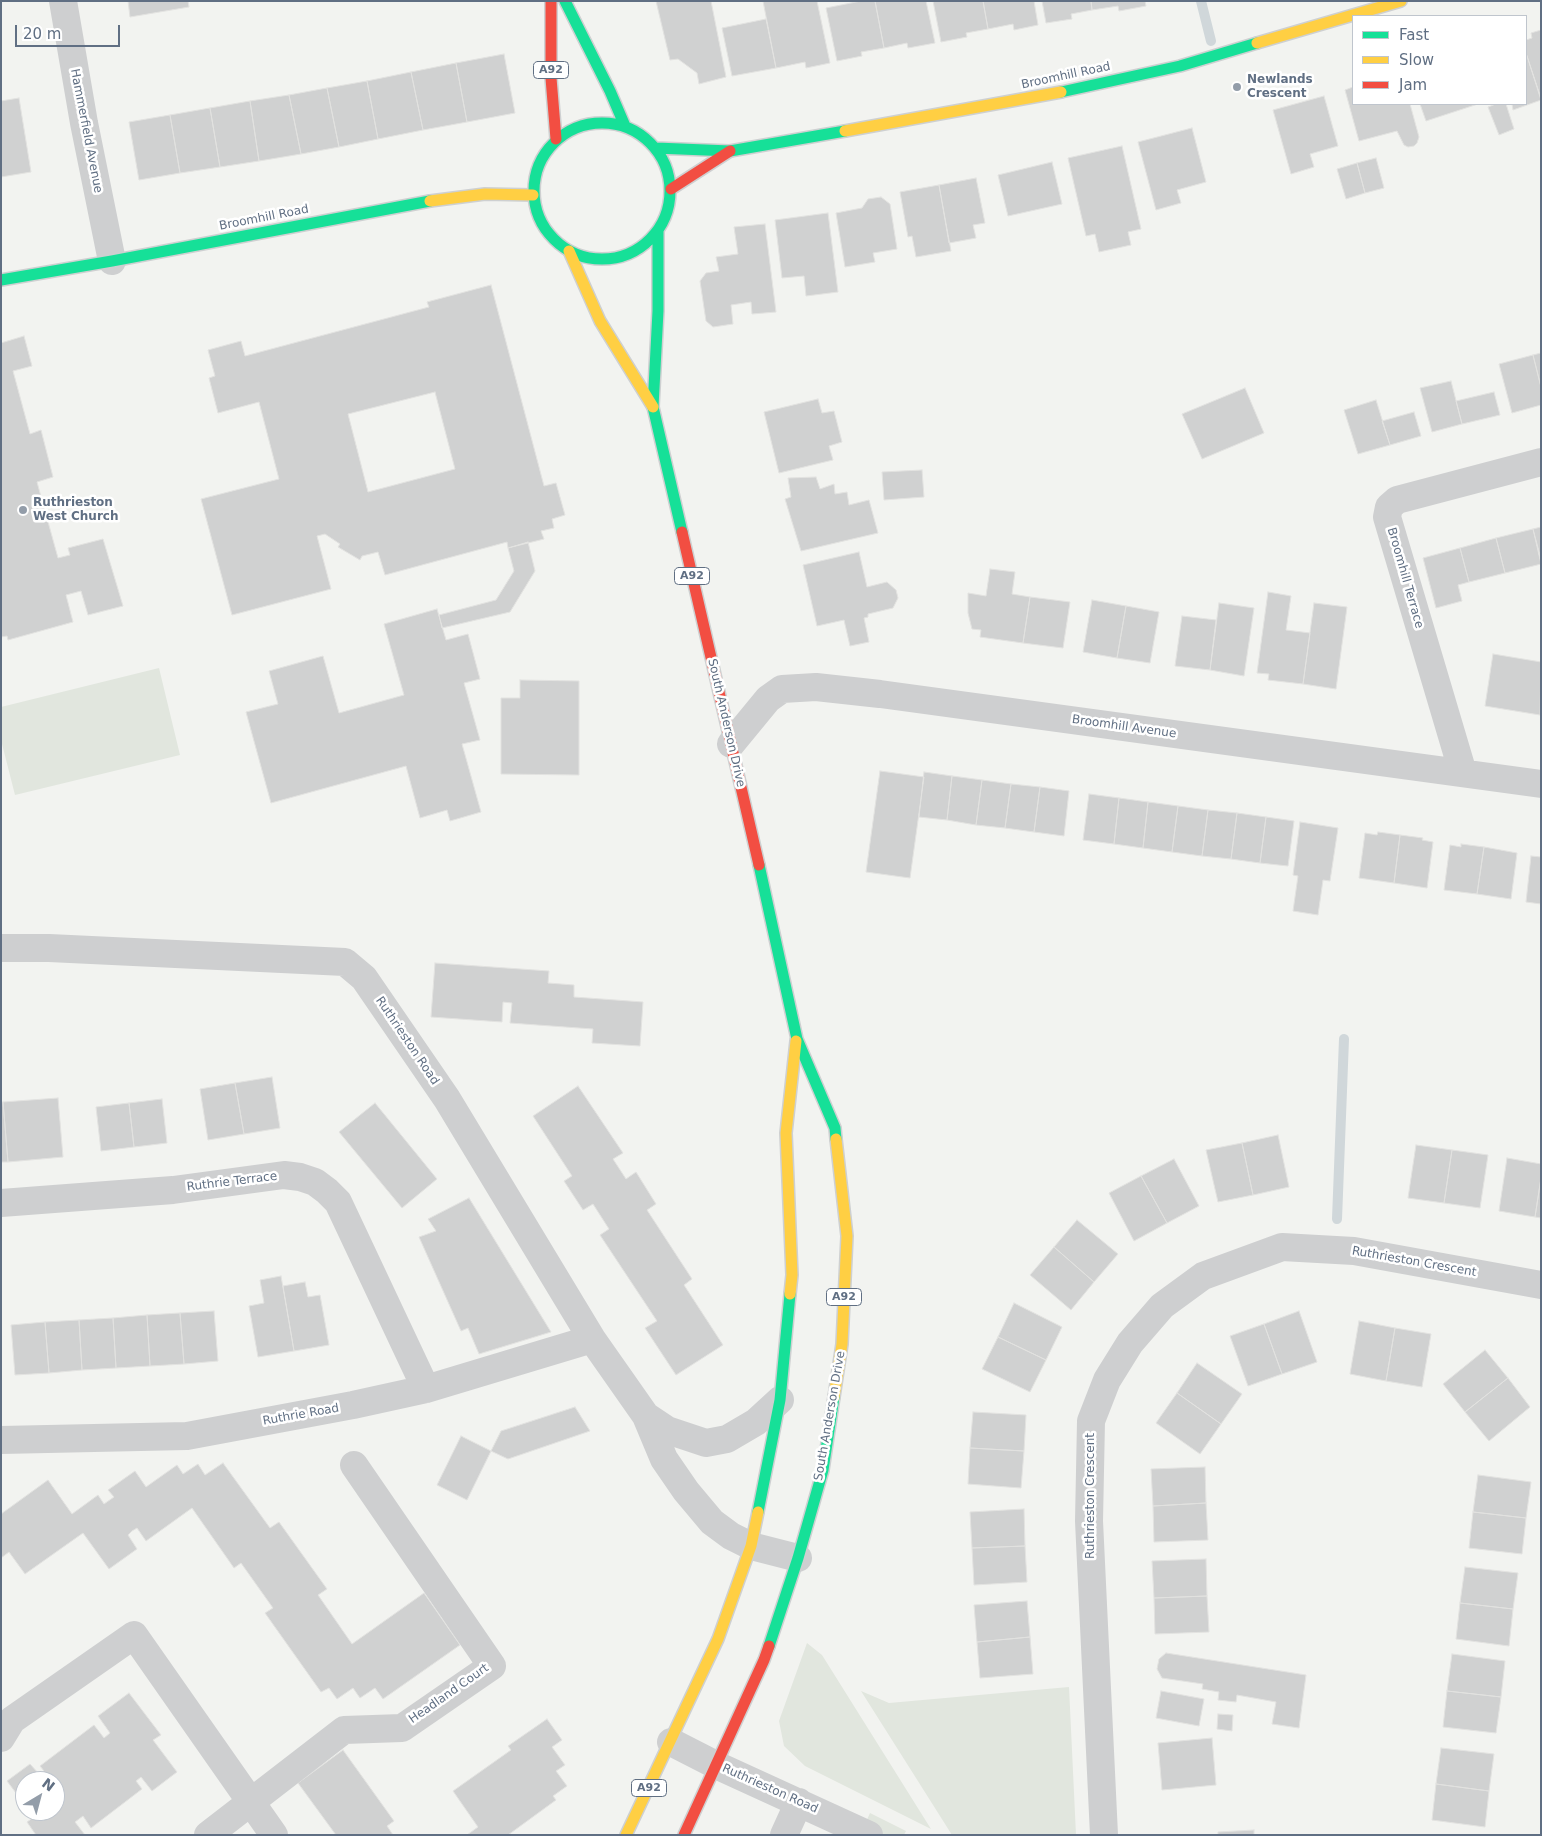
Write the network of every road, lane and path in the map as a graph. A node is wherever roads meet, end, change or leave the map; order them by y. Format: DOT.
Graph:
graph roads {
  1 [pos="63,1"];
  2 [pos="551,1"];
  3 [pos="565,1"];
  4 [pos="1401,1"];
  5 [pos="1352,15"];
  6 [pos="1353,15"];
  7 [pos="625,126"];
  8 [pos="556,140"];
  9 [pos="656,148"];
  10 [pos="730,152"];
  11 [pos="671,189"];
  12 [pos="533,195"];
  13 [pos="658,231"];
  14 [pos="569,251"];
  15 [pos="112,261"];
  16 [pos="1,280"];
  17 [pos="652,407"];
  18 [pos="1541,462"];
  19 [pos="731,744"];
  20 [pos="1462,773"];
  21 [pos="1541,784"];
  22 [pos="1,948"];
  23 [pos="797,1039"];
  24 [pos="1,1203"];
  25 [pos="1541,1285"];
  26 [pos="592,1339"];
  27 [pos="426,1389"];
  28 [pos="780,1400"];
  29 [pos="646,1416"];
  30 [pos="1,1440"];
  31 [pos="354,1465"];
  32 [pos="751,1546"];
  33 [pos="798,1558"];
  34 [pos="1,1738"];
  35 [pos="671,1742"];
  36 [pos="716,1765"];
  37 [pos="250,1802"];
  38 [pos="799,1802"];
  39 [pos="208,1835"];
  40 [pos="274,1835"];
  41 [pos="626,1835"];
  42 [pos="684,1835"];
  43 [pos="784,1835"];
  44 [pos="869,1835"];
  45 [pos="1104,1835"];
  1 -- 15 [label="street, Hammerfield Avenue"];
  2 -- 8 [label="main road, A92"];
  3 -- 7 [label="main road"];
  4 -- 6 [label="main road, Broomhill Road"];
  5 -- 10 [label="main road, Broomhill Road"];
  7 -- 8 [label="main road, A92"];
  7 -- 9 [label="main road, A92"];
  8 -- 12 [label="main road, A92"];
  9 -- 10 [label="main road, Broomhill Road"];
  9 -- 11 [label="main road, A92"];
  10 -- 11 [label="main road, Broomhill Road"];
  11 -- 13 [label="main road, A92"];
  12 -- 14 [label="main road, A92"];
  12 -- 15 [label="main road, Broomhill Road"];
  13 -- 14 [label="main road, A92"];
  13 -- 17 [label="main road, A92"];
  14 -- 17 [label="main road, A92"];
  15 -- 16 [label="main road, Broomhill Road"];
  17 -- 19 [label="main road, South Anderson Drive / A92"];
  18 -- 20 [label="street, Broomhill Terrace"];
  19 -- 20 [label="street, Broomhill Avenue"];
  19 -- 23 [label="main road, South Anderson Drive / A92"];
  20 -- 21 [label="street, Broomhill Avenue"];
  22 -- 26 [label="street, Ruthrieston Road"];
  23 -- 28 [label="main road, South Anderson Drive / A92"];
  23 -- 33 [label="main road, South Anderson Drive / A92"];
  24 -- 27 [label="street, Ruthrie Terrace"];
  25 -- 45 [label="street, Ruthrieston Crescent"];
  26 -- 27 [label="street, Ruthrie Road"];
  26 -- 29 [label="street, Ruthrieston Road"];
  27 -- 30 [label="street, Ruthrie Road"];
  28 -- 29 [label="street, Ruthrieston Road"];
  28 -- 32 [label="main road, South Anderson Drive / A92"];
  29 -- 32 [label="street, Ruthrieston Road"];
  31 -- 37 [label="street, Headland Court"];
  32 -- 33 [label="street, Ruthrieston Road"];
  32 -- 35 [label="main road, South Anderson Drive / A92"];
  33 -- 36 [label="main road, South Anderson Drive / A92"];
  34 -- 37 [label="street"];
  35 -- 36 [label="street, Ruthrieston Road"];
  35 -- 41 [label="main road, South Anderson Drive / A92"];
  36 -- 38 [label="street, Ruthrieston Road"];
  36 -- 42 [label="main road, South Anderson Drive / A92"];
  37 -- 39 [label="street, Headland Court"];
  37 -- 40 [label="street"];
  38 -- 43 [label="street"];
  38 -- 44 [label="street, Ruthrieston Road"];
}
